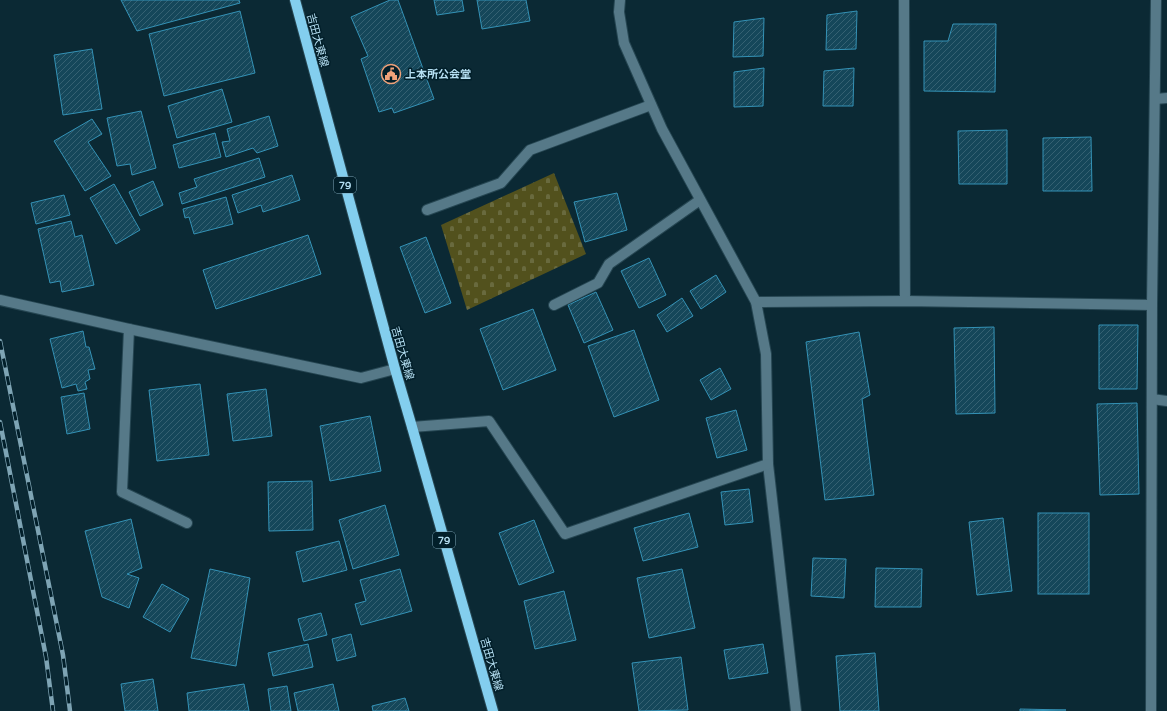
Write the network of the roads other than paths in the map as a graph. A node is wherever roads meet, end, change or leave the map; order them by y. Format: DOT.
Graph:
graph roads {
  1 [pos="295,0"];
  2 [pos="620,0"];
  3 [pos="904,0"];
  4 [pos="1156,0"];
  5 [pos="1167,98"];
  6 [pos="1155,99"];
  7 [pos="651,105"];
  8 [pos="700,200"];
  9 [pos="427,210"];
  10 [pos="0,300"];
  11 [pos="905,301"];
  12 [pos="756,302"];
  13 [pos="554,304"];
  14 [pos="1152,305"];
  15 [pos="129,329"];
  16 [pos="395,369"];
  17 [pos="1152,399"];
  18 [pos="1167,401"];
  19 [pos="412,427"];
  20 [pos="768,464"];
  21 [pos="187,523"];
  22 [pos="492,711"];
  23 [pos="796,711"];
  24 [pos="1151,711"];
  1 -- 16 [label="main road, 吉田大東線 / 79"];
  2 -- 7 [label="street"];
  3 -- 11 [label="street"];
  4 -- 6 [label="street"];
  5 -- 6 [label="street"];
  6 -- 14 [label="street"];
  7 -- 8 [label="street"];
  7 -- 9 [label="street"];
  8 -- 12 [label="street"];
  8 -- 13 [label="street"];
  10 -- 15 [label="street"];
  11 -- 12 [label="street"];
  11 -- 14 [label="street"];
  12 -- 20 [label="street"];
  14 -- 17 [label="street"];
  15 -- 16 [label="street"];
  15 -- 21 [label="street"];
  16 -- 19 [label="main road, 吉田大東線 / 79"];
  17 -- 18 [label="street"];
  17 -- 24 [label="street"];
  19 -- 20 [label="street"];
  19 -- 22 [label="main road, 吉田大東線 / 79"];
  20 -- 23 [label="street"];
}
